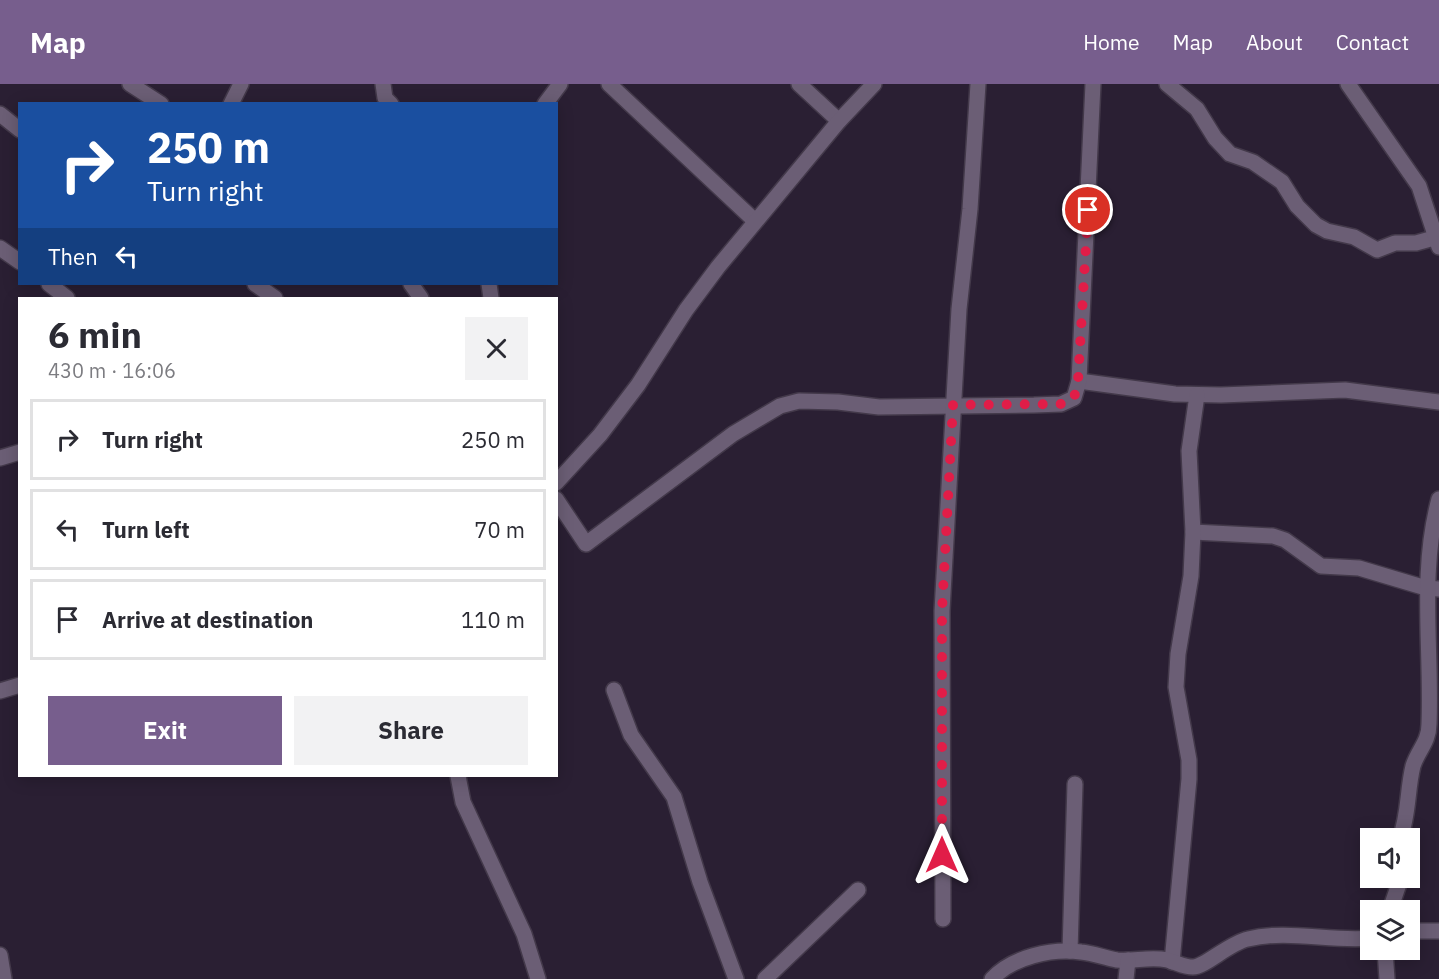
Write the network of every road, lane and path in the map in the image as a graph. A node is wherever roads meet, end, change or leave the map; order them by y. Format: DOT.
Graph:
graph roads {
  1 [pos="130,84"];
  2 [pos="241,84"];
  3 [pos="383,84"];
  4 [pos="560,84"];
  5 [pos="609,84"];
  6 [pos="799,84"];
  7 [pos="874,84"];
  8 [pos="978,84"];
  9 [pos="1093,84"];
  10 [pos="1167,84"];
  11 [pos="1348,84"];
  12 [pos="158,102"];
  13 [pos="232,102"];
  14 [pos="389,102"];
  15 [pos="546,102"];
  16 [pos="0,114"];
  17 [pos="839,121"];
  18 [pos="18,128"];
  19 [pos="755,221"];
  20 [pos="1437,243"];
  21 [pos="0,248"];
  22 [pos="18,260"];
  23 [pos="50,285"];
  24 [pos="256,285"];
  25 [pos="66,297"];
  26 [pos="274,297"];
  27 [pos="1078,381"];
  28 [pos="1197,395"];
  29 [pos="1439,402"];
  30 [pos="953,405"];
  31 [pos="18,453"];
  32 [pos="0,458"];
  33 [pos="558,481"];
  34 [pos="1439,499"];
  35 [pos="558,502"];
  36 [pos="1193,532"];
  37 [pos="1432,589"];
  38 [pos="18,686"];
  39 [pos="614,690"];
  40 [pos="0,691"];
  41 [pos="458,777"];
  42 [pos="1076,784"];
  43 [pos="1402,828"];
  44 [pos="858,890"];
  45 [pos="943,919"];
  46 [pos="1420,931"];
  47 [pos="1439,931"];
  48 [pos="1360,938"];
  49 [pos="1070,951"];
  50 [pos="0,955"];
  51 [pos="1128,960"];
  52 [pos="1385,960"];
  53 [pos="1172,962"];
  54 [pos="4,979"];
  55 [pos="538,979"];
  56 [pos="736,979"];
  57 [pos="765,979"];
  58 [pos="992,979"];
  59 [pos="1126,979"];
  60 [pos="1387,979"];
  1 -- 12 [label="street"];
  2 -- 13 [label="street"];
  3 -- 14 [label="street"];
  4 -- 15 [label="street"];
  5 -- 19 [label="street"];
  6 -- 17 [label="street"];
  7 -- 17 [label="street"];
  8 -- 30 [label="street"];
  9 -- 27 [label="street"];
  10 -- 20 [label="street"];
  11 -- 20 [label="street"];
  16 -- 18 [label="street"];
  17 -- 19 [label="street"];
  19 -- 33 [label="street"];
  21 -- 22 [label="street"];
  23 -- 25 [label="street"];
  24 -- 26 [label="street"];
  27 -- 28 [label="street"];
  27 -- 30 [label="street"];
  28 -- 29 [label="street"];
  28 -- 36 [label="street"];
  30 -- 35 [label="street"];
  30 -- 45 [label="street"];
  31 -- 32 [label="street"];
  34 -- 37 [label="street"];
  36 -- 37 [label="street"];
  36 -- 53 [label="street"];
  37 -- 43 [label="street"];
  38 -- 40 [label="street"];
  39 -- 56 [label="street"];
  41 -- 55 [label="street"];
  42 -- 49 [label="street"];
  44 -- 57 [label="street"];
  46 -- 47 [label="street"];
  48 -- 53 [label="street"];
  49 -- 51 [label="street"];
  49 -- 58 [label="street"];
  50 -- 54 [label="street"];
  51 -- 53 [label="street"];
  51 -- 59 [label="street"];
  52 -- 60 [label="street"];
}
